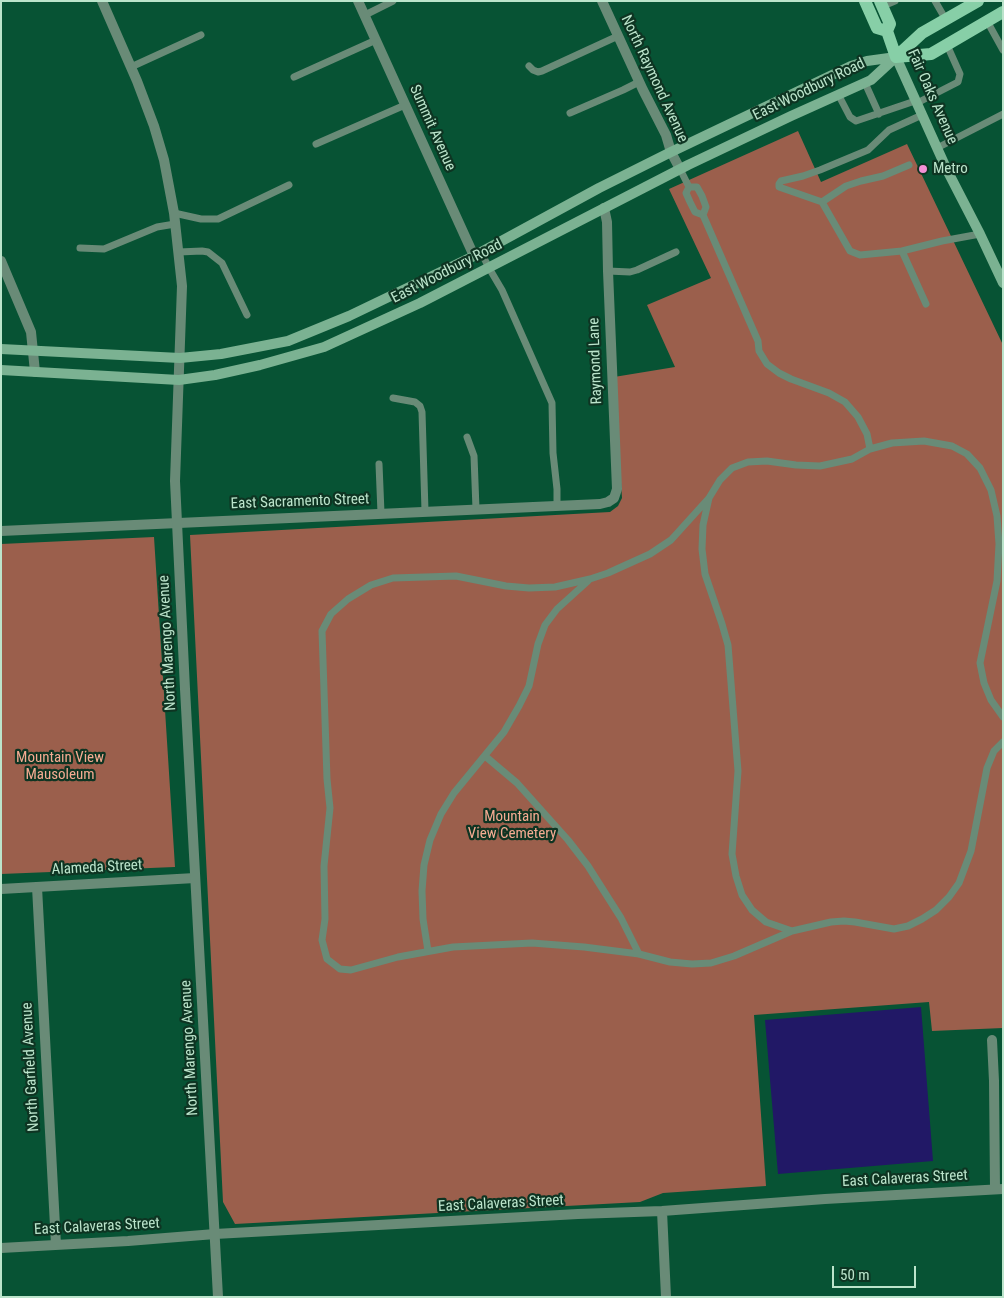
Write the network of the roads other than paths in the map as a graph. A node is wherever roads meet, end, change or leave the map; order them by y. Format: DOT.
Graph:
graph roads {
  1 [pos="102,1"];
  2 [pos="358,1"];
  3 [pos="393,1"];
  4 [pos="602,1"];
  5 [pos="865,1"];
  6 [pos="895,1"];
  7 [pos="935,1"];
  8 [pos="976,2"];
  9 [pos="881,4"];
  10 [pos="1003,12"];
  11 [pos="364,14"];
  12 [pos="946,20"];
  13 [pos="987,21"];
  14 [pos="887,31"];
  15 [pos="201,35"];
  16 [pos="618,36"];
  17 [pos="376,40"];
  18 [pos="947,45"];
  19 [pos="1003,50"];
  20 [pos="896,57"];
  21 [pos="529,66"];
  22 [pos="131,67"];
  23 [pos="294,77"];
  24 [pos="639,82"];
  25 [pos="864,83"];
  26 [pos="838,94"];
  27 [pos="916,102"];
  28 [pos="405,104"];
  29 [pos="570,113"];
  30 [pos="879,114"];
  31 [pos="1003,114"];
  32 [pos="922,115"];
  33 [pos="316,144"];
  34 [pos="937,148"];
  35 [pos="671,152"];
  36 [pos="909,165"];
  37 [pos="680,169"];
  38 [pos="289,185"];
  39 [pos="689,187"];
  40 [pos="822,202"];
  41 [pos="604,208"];
  42 [pos="703,215"];
  43 [pos="175,219"];
  44 [pos="980,234"];
  45 [pos="80,248"];
  46 [pos="902,251"];
  47 [pos="179,252"];
  48 [pos="676,252"];
  49 [pos="478,254"];
  50 [pos="1,262"];
  51 [pos="489,268"];
  52 [pos="1000,269"];
  53 [pos="608,271"];
  54 [pos="1003,283"];
  55 [pos="926,304"];
  56 [pos="247,315"];
  57 [pos="1,348"];
  58 [pos="32,350"];
  59 [pos="180,358"];
  60 [pos="1,370"];
  61 [pos="35,372"];
  62 [pos="179,380"];
  63 [pos="393,398"];
  64 [pos="467,437"];
  65 [pos="870,449"];
  66 [pos="379,464"];
  67 [pos="709,498"];
  68 [pos="600,504"];
  69 [pos="557,506"];
  70 [pos="476,509"];
  71 [pos="425,511"];
  72 [pos="381,513"];
  73 [pos="177,522"];
  74 [pos="1,531"];
  75 [pos="590,579"];
  76 [pos="1003,717"];
  77 [pos="1003,742"];
  78 [pos="485,756"];
  79 [pos="195,878"];
  80 [pos="37,887"];
  81 [pos="1,889"];
  82 [pos="792,932"];
  83 [pos="428,951"];
  84 [pos="639,954"];
  85 [pos="992,1040"];
  86 [pos="998,1081"];
  87 [pos="999,1189"];
  88 [pos="662,1211"];
  89 [pos="215,1234"];
  90 [pos="56,1245"];
  91 [pos="1,1248"];
  92 [pos="218,1297"];
  93 [pos="666,1297"];
  1 -- 22 [label="street, North Marengo Avenue"];
  2 -- 11 [label="street, Summit Avenue"];
  3 -- 11 [label="lane"];
  4 -- 16 [label="street, North Raymond Avenue"];
  5 -- 14 [label="main road, Fair Oaks Avenue"];
  6 -- 9 [label="lane"];
  7 -- 12 [label="lane"];
  8 -- 12 [label="main road"];
  9 -- 14 [label="main road, Fair Oaks Avenue"];
  10 -- 13 [label="main road"];
  11 -- 17 [label="street, Summit Avenue"];
  12 -- 20 [label="main road"];
  13 -- 18 [label="main road"];
  13 -- 19 [label="lane"];
  14 -- 20 [label="main road, Fair Oaks Avenue"];
  15 -- 22 [label="lane"];
  16 -- 21 [label="lane"];
  16 -- 24 [label="street, North Raymond Avenue"];
  17 -- 23 [label="lane"];
  17 -- 28 [label="street, Summit Avenue"];
  18 -- 20 [label="main road"];
  18 -- 27 [label="lane"];
  20 -- 25 [label="main road, East Woodbury Road"];
  20 -- 27 [label="main road, Fair Oaks Avenue"];
  20 -- 35 [label="main road, East Woodbury Road"];
  22 -- 43 [label="street, North Marengo Avenue"];
  24 -- 29 [label="lane"];
  24 -- 35 [label="street, North Raymond Avenue"];
  25 -- 26 [label="main road, East Woodbury Road"];
  25 -- 30 [label="lane"];
  26 -- 30 [label="lane"];
  26 -- 37 [label="main road, East Woodbury Road"];
  27 -- 30 [label="lane"];
  27 -- 32 [label="main road, Fair Oaks Avenue"];
  28 -- 33 [label="lane"];
  28 -- 49 [label="street, Summit Avenue"];
  31 -- 34 [label="lane"];
  32 -- 34 [label="main road, Fair Oaks Avenue"];
  32 -- 40 [label="lane"];
  34 -- 44 [label="main road, Fair Oaks Avenue"];
  35 -- 37 [label="street, North Raymond Avenue"];
  35 -- 49 [label="main road, East Woodbury Road"];
  36 -- 40 [label="lane"];
  37 -- 39 [label="lane"];
  37 -- 41 [label="main road, East Woodbury Road"];
  38 -- 43 [label="lane"];
  39 -- 42 [label="lane"];
  39 -- 42 [label="lane"];
  40 -- 46 [label="lane"];
  41 -- 51 [label="main road, East Woodbury Road"];
  41 -- 53 [label="street, Raymond Lane"];
  42 -- 65 [label="lane"];
  43 -- 45 [label="lane"];
  43 -- 47 [label="street, North Marengo Avenue"];
  44 -- 46 [label="lane"];
  44 -- 52 [label="main road, Fair Oaks Avenue"];
  46 -- 55 [label="lane"];
  47 -- 56 [label="lane"];
  47 -- 59 [label="street, North Marengo Avenue"];
  48 -- 53 [label="lane"];
  49 -- 51 [label="lane"];
  49 -- 59 [label="main road, East Woodbury Road"];
  50 -- 58 [label="street"];
  51 -- 62 [label="main road, East Woodbury Road"];
  51 -- 69 [label="lane"];
  52 -- 54 [label="main road, Fair Oaks Avenue"];
  53 -- 68 [label="street, Raymond Lane"];
  57 -- 58 [label="main road, East Woodbury Road"];
  58 -- 59 [label="main road, East Woodbury Road"];
  58 -- 61 [label="street"];
  59 -- 62 [label="street, North Marengo Avenue"];
  60 -- 61 [label="main road, East Woodbury Road"];
  61 -- 62 [label="main road, East Woodbury Road"];
  62 -- 73 [label="street, North Marengo Avenue"];
  63 -- 71 [label="lane"];
  64 -- 70 [label="lane"];
  65 -- 67 [label="lane"];
  65 -- 76 [label="lane"];
  66 -- 72 [label="lane"];
  67 -- 75 [label="lane"];
  67 -- 82 [label="lane"];
  68 -- 69 [label="street, East Sacramento Street"];
  69 -- 70 [label="street, East Sacramento Street"];
  70 -- 71 [label="street, East Sacramento Street"];
  71 -- 72 [label="street, East Sacramento Street"];
  72 -- 73 [label="street, East Sacramento Street"];
  73 -- 74 [label="street, East Sacramento Street"];
  73 -- 79 [label="street, North Marengo Avenue"];
  75 -- 78 [label="lane"];
  75 -- 83 [label="lane"];
  77 -- 82 [label="lane"];
  78 -- 83 [label="lane"];
  78 -- 84 [label="lane"];
  79 -- 80 [label="street, Alameda Street"];
  79 -- 89 [label="street, North Marengo Avenue"];
  80 -- 81 [label="street, Alameda Street"];
  80 -- 90 [label="street, North Garfield Avenue"];
  82 -- 84 [label="lane"];
  83 -- 84 [label="lane"];
  85 -- 86 [label="street"];
  86 -- 87 [label="street"];
  87 -- 88 [label="street, East Calaveras Street"];
  88 -- 89 [label="street, East Calaveras Street"];
  88 -- 93 [label="street"];
  89 -- 90 [label="street, East Calaveras Street"];
  89 -- 92 [label="street, North Marengo Avenue"];
  90 -- 91 [label="street, East Calaveras Street"];
}
